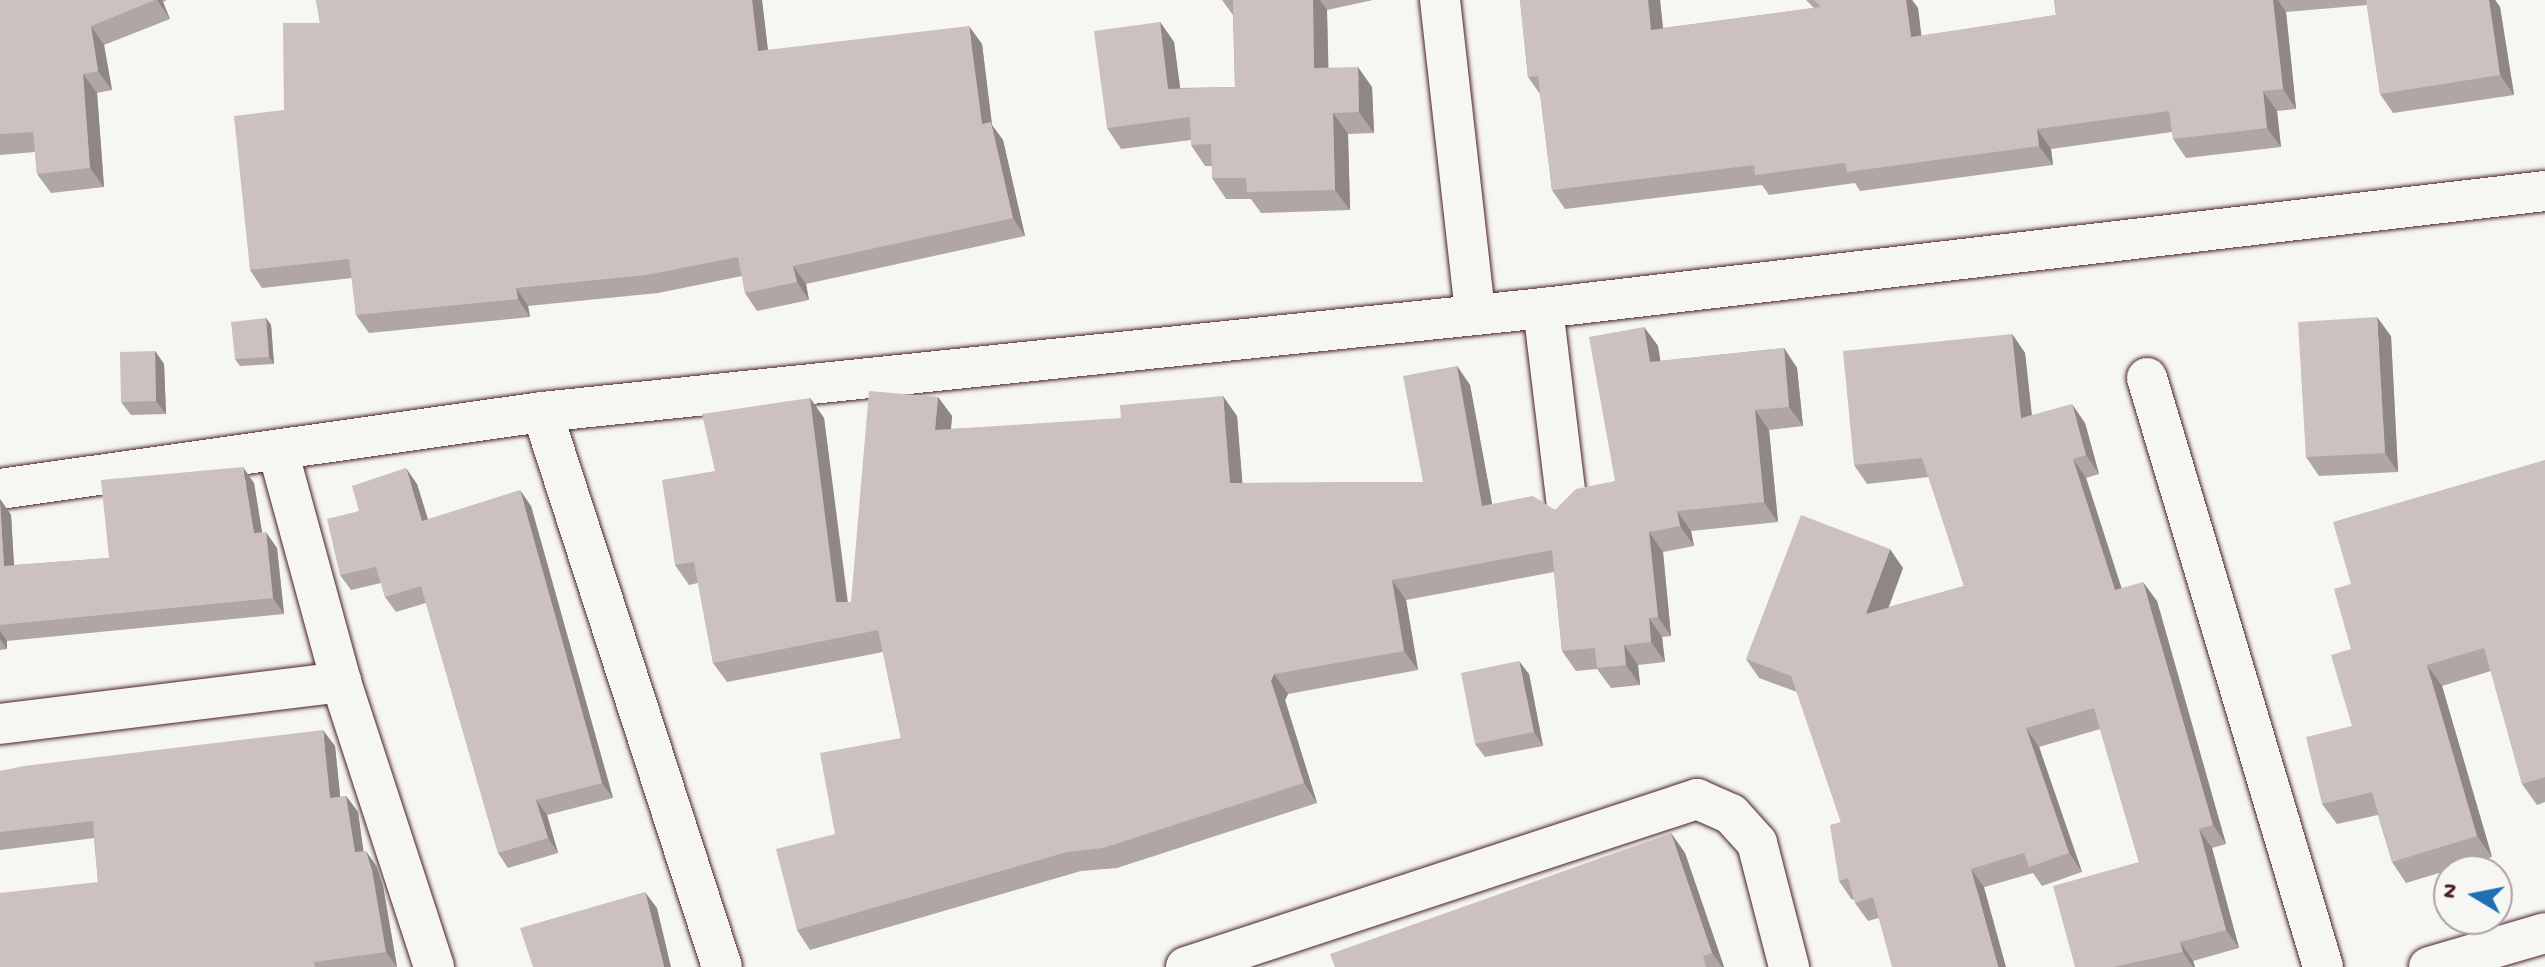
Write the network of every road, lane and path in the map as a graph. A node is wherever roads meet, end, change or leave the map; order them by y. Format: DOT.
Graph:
graph roads {
  1 [pos="1440,0"];
  2 [pos="2545,191"];
  3 [pos="1543,308"];
  4 [pos="1475,314"];
  5 [pos="2147,378"];
  6 [pos="542,412"];
  7 [pos="278,451"];
  8 [pos="0,489"];
  9 [pos="1567,507"];
  10 [pos="341,682"];
  11 [pos="0,724"];
  12 [pos="2545,933"];
  13 [pos="1254,958"];
  14 [pos="434,967"];
  15 [pos="722,967"];
  16 [pos="1186,967"];
  17 [pos="1789,967"];
  18 [pos="2323,967"];
  19 [pos="2429,967"];
  1 -- 4 [label="street"];
  2 -- 3 [label="street"];
  3 -- 4 [label="street"];
  3 -- 9 [label="street"];
  4 -- 6 [label="street"];
  5 -- 18 [label="street"];
  6 -- 7 [label="street"];
  6 -- 15 [label="street"];
  7 -- 8 [label="street"];
  7 -- 10 [label="street"];
  10 -- 11 [label="street"];
  10 -- 14 [label="street"];
  12 -- 19 [label="street"];
  13 -- 16 [label="street"];
  13 -- 17 [label="street"];
}
